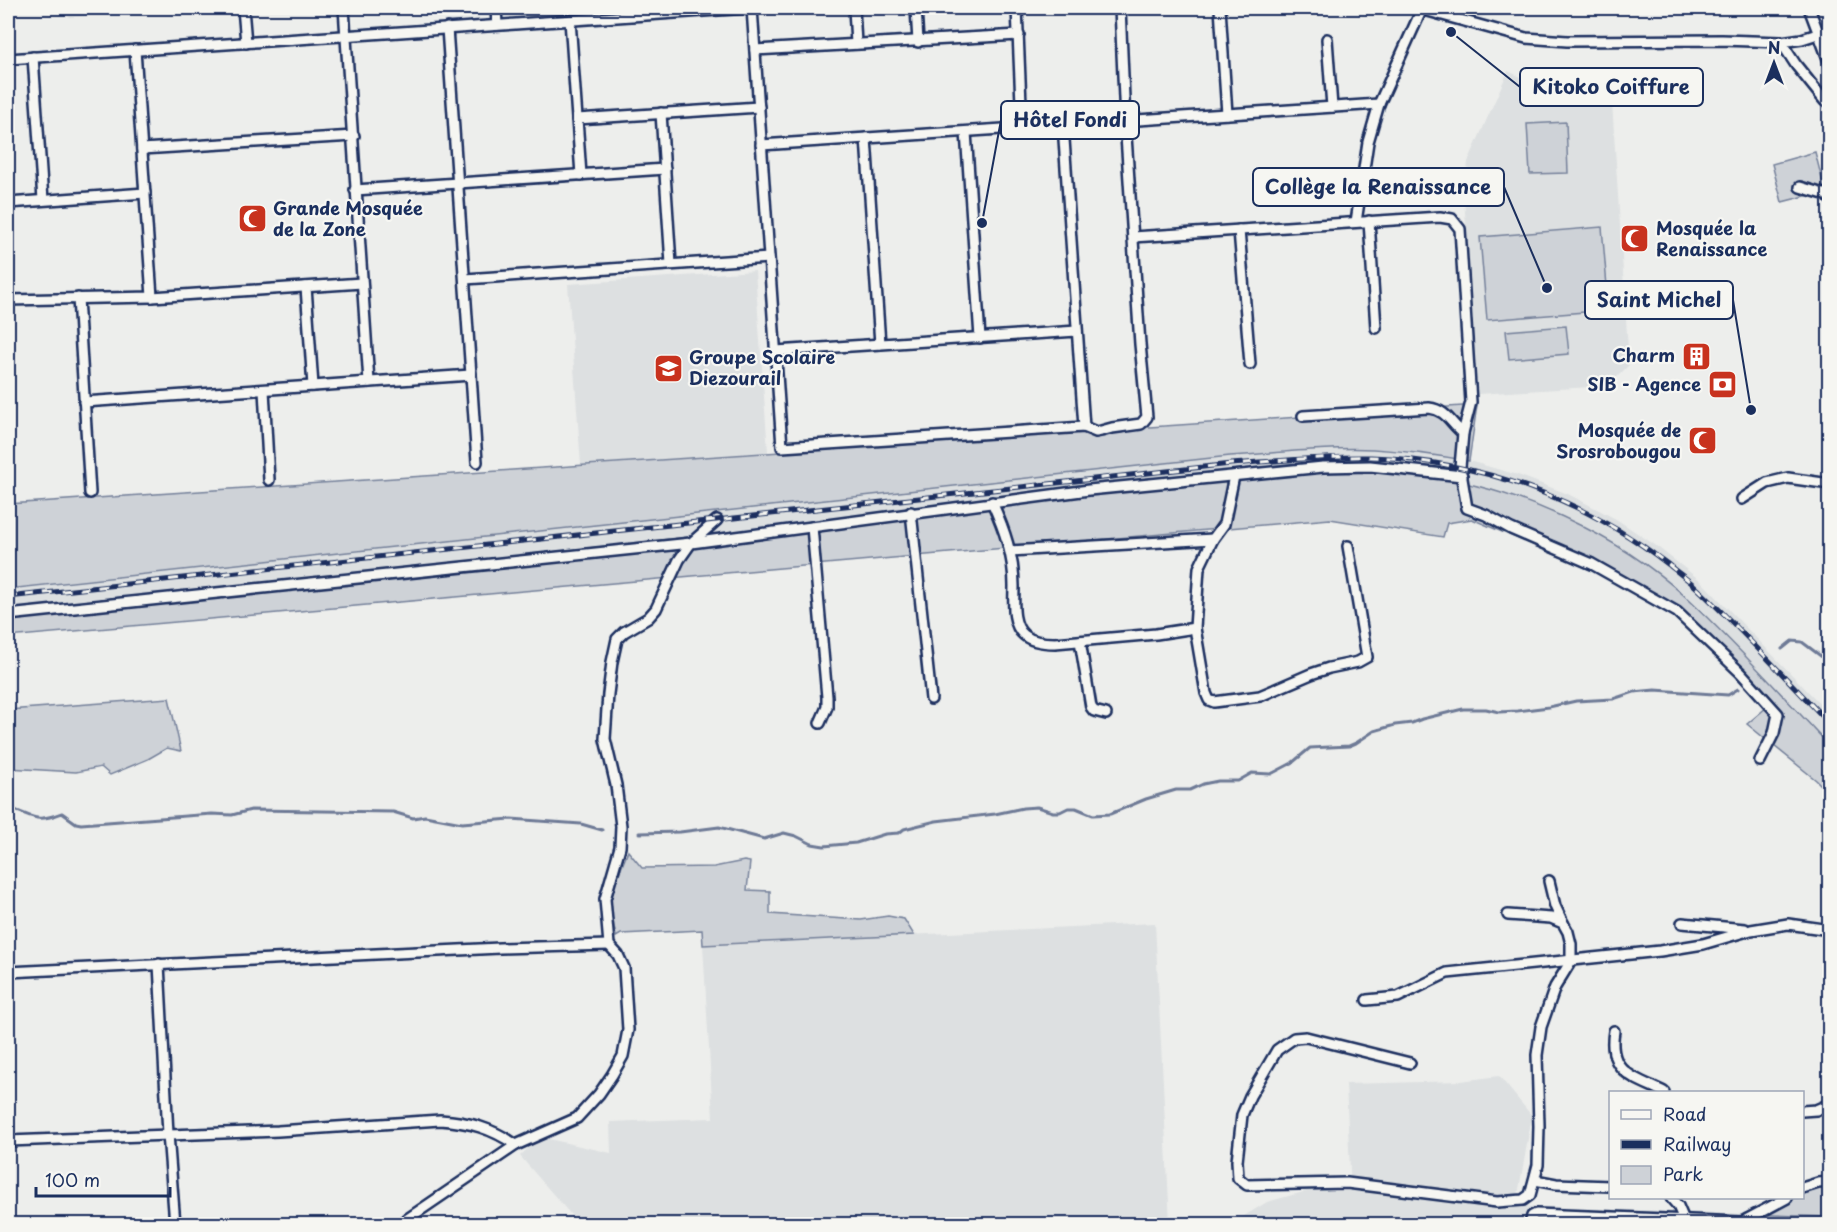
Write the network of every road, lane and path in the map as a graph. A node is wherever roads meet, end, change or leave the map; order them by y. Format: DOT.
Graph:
graph roads {
  1 [pos="243,8"];
  2 [pos="344,8"];
  3 [pos="496,8"];
  4 [pos="750,8"];
  5 [pos="854,8"];
  6 [pos="916,8"];
  7 [pos="1017,8"];
  8 [pos="1120,8"];
  9 [pos="1220,8"];
  10 [pos="1420,8"];
  11 [pos="1809,8"];
  12 [pos="570,20"];
  13 [pos="497,25"];
  14 [pos="447,28"];
  15 [pos="1830,30"];
  16 [pos="1819,33"];
  17 [pos="347,35"];
  18 [pos="1019,35"];
  19 [pos="1327,39"];
  20 [pos="246,42"];
  21 [pos="918,42"];
  22 [pos="1781,42"];
  23 [pos="856,44"];
  24 [pos="135,50"];
  25 [pos="755,50"];
  26 [pos="33,57"];
  27 [pos="8,59"];
  28 [pos="1830,64"];
  29 [pos="1830,102"];
  30 [pos="1379,104"];
  31 [pos="759,107"];
  32 [pos="1332,107"];
  33 [pos="661,113"];
  34 [pos="1227,114"];
  35 [pos="577,119"];
  36 [pos="1125,121"];
  37 [pos="1063,125"];
  38 [pos="1022,128"];
  39 [pos="966,132"];
  40 [pos="354,136"];
  41 [pos="866,138"];
  42 [pos="761,145"];
  43 [pos="142,149"];
  44 [pos="665,169"];
  45 [pos="581,175"];
  46 [pos="458,183"];
  47 [pos="1800,187"];
  48 [pos="355,190"];
  49 [pos="145,193"];
  50 [pos="1830,198"];
  51 [pos="43,200"];
  52 [pos="8,203"];
  53 [pos="1369,221"];
  54 [pos="1356,222"];
  55 [pos="1239,230"];
  56 [pos="1133,237"];
  57 [pos="769,258"];
  58 [pos="672,264"];
  59 [pos="465,279"];
  60 [pos="362,283"];
  61 [pos="306,287"];
  62 [pos="152,297"];
  63 [pos="78,298"];
  64 [pos="8,300"];
  65 [pos="1376,328"];
  66 [pos="1077,332"];
  67 [pos="980,338"];
  68 [pos="880,344"];
  69 [pos="776,351"];
  70 [pos="1250,364"];
  71 [pos="471,375"];
  72 [pos="369,382"];
  73 [pos="313,386"];
  74 [pos="264,390"];
  75 [pos="84,402"];
  76 [pos="1303,416"];
  77 [pos="1084,427"];
  78 [pos="1463,433"];
  79 [pos="477,462"];
  80 [pos="1234,476"];
  81 [pos="1462,476"];
  82 [pos="269,480"];
  83 [pos="1830,484"];
  84 [pos="90,493"];
  85 [pos="1742,499"];
  86 [pos="992,502"];
  87 [pos="911,512"];
  88 [pos="717,520"];
  89 [pos="812,527"];
  90 [pos="1213,539"];
  91 [pos="691,543"];
  92 [pos="1348,546"];
  93 [pos="1010,551"];
  94 [pos="8,615"];
  95 [pos="1195,628"];
  96 [pos="1080,641"];
  97 [pos="931,699"];
  98 [pos="1106,714"];
  99 [pos="820,723"];
  100 [pos="1760,761"];
  101 [pos="1549,881"];
  102 [pos="1508,915"];
  103 [pos="1563,923"];
  104 [pos="1682,923"];
  105 [pos="1751,930"];
  106 [pos="1830,930"];
  107 [pos="609,945"];
  108 [pos="1571,961"];
  109 [pos="159,964"];
  110 [pos="8,972"];
  111 [pos="1367,1000"];
  112 [pos="1614,1031"];
  113 [pos="1410,1063"];
  114 [pos="1663,1091"];
  115 [pos="1830,1104"];
  116 [pos="1804,1111"];
  117 [pos="168,1134"];
  118 [pos="8,1141"];
  119 [pos="516,1145"];
  120 [pos="1535,1180"];
  121 [pos="1830,1182"];
  122 [pos="1609,1186"];
  123 [pos="1804,1188"];
  124 [pos="1673,1199"];
  125 [pos="1784,1199"];
  126 [pos="1684,1220"];
  127 [pos="1742,1223"];
  128 [pos="175,1224"];
  129 [pos="400,1224"];
  130 [pos="1530,1224"];
  1 -- 20 [label="street"];
  2 -- 17 [label="street"];
  3 -- 13 [label="street"];
  4 -- 12 [label="street"];
  4 -- 25 [label="street"];
  5 -- 23 [label="street"];
  6 -- 21 [label="street"];
  7 -- 18 [label="street"];
  8 -- 36 [label="street"];
  9 -- 34 [label="street"];
  10 -- 22 [label="street"];
  10 -- 30 [label="street"];
  11 -- 16 [label="street"];
  12 -- 13 [label="street"];
  12 -- 35 [label="street"];
  13 -- 14 [label="street"];
  14 -- 17 [label="street"];
  14 -- 46 [label="street"];
  15 -- 16 [label="street"];
  16 -- 22 [label="street"];
  16 -- 28 [label="street"];
  17 -- 20 [label="street"];
  17 -- 40 [label="street"];
  18 -- 21 [label="street"];
  18 -- 38 [label="street"];
  19 -- 32 [label="street"];
  20 -- 24 [label="street"];
  21 -- 23 [label="street"];
  22 -- 29 [label="street"];
  23 -- 25 [label="street"];
  24 -- 26 [label="street"];
  24 -- 43 [label="street"];
  25 -- 31 [label="street"];
  26 -- 27 [label="street"];
  26 -- 51 [label="street"];
  30 -- 32 [label="street"];
  30 -- 54 [label="street"];
  31 -- 33 [label="street"];
  31 -- 42 [label="street"];
  32 -- 34 [label="street"];
  33 -- 35 [label="street"];
  33 -- 44 [label="street"];
  34 -- 36 [label="street"];
  35 -- 45 [label="street"];
  36 -- 37 [label="street"];
  36 -- 56 [label="street"];
  37 -- 38 [label="street"];
  37 -- 66 [label="street"];
  38 -- 39 [label="street"];
  39 -- 41 [label="street"];
  39 -- 67 [label="street"];
  40 -- 43 [label="street"];
  40 -- 48 [label="street"];
  41 -- 42 [label="street"];
  41 -- 68 [label="street"];
  42 -- 57 [label="street"];
  43 -- 49 [label="street"];
  44 -- 45 [label="street"];
  44 -- 58 [label="street"];
  45 -- 46 [label="street"];
  46 -- 48 [label="street"];
  46 -- 59 [label="street"];
  47 -- 50 [label="street"];
  48 -- 60 [label="street"];
  49 -- 51 [label="street"];
  49 -- 62 [label="street"];
  51 -- 52 [label="street"];
  53 -- 54 [label="street"];
  53 -- 65 [label="street"];
  53 -- 78 [label="street"];
  54 -- 55 [label="street"];
  55 -- 56 [label="street"];
  55 -- 70 [label="street"];
  56 -- 77 [label="street"];
  57 -- 58 [label="street"];
  57 -- 69 [label="street"];
  58 -- 59 [label="street"];
  59 -- 71 [label="street"];
  60 -- 61 [label="street"];
  60 -- 72 [label="street"];
  61 -- 62 [label="street"];
  61 -- 73 [label="street"];
  62 -- 63 [label="street"];
  63 -- 64 [label="street"];
  63 -- 75 [label="street"];
  66 -- 67 [label="street"];
  66 -- 77 [label="street"];
  67 -- 68 [label="street"];
  68 -- 69 [label="street"];
  69 -- 77 [label="street"];
  71 -- 72 [label="street"];
  71 -- 79 [label="street"];
  72 -- 73 [label="street"];
  73 -- 74 [label="street"];
  74 -- 75 [label="street"];
  74 -- 82 [label="street"];
  75 -- 84 [label="street"];
  76 -- 78 [label="street"];
  78 -- 81 [label="street"];
  80 -- 81 [label="street"];
  80 -- 86 [label="street"];
  80 -- 90 [label="street"];
  81 -- 100 [label="street"];
  83 -- 85 [label="street"];
  86 -- 87 [label="street"];
  86 -- 93 [label="street"];
  87 -- 89 [label="street"];
  87 -- 97 [label="street"];
  88 -- 91 [label="street"];
  89 -- 91 [label="street"];
  89 -- 99 [label="street"];
  90 -- 93 [label="street"];
  90 -- 95 [label="street"];
  91 -- 94 [label="street"];
  91 -- 107 [label="street"];
  92 -- 95 [label="street"];
  93 -- 96 [label="street"];
  95 -- 96 [label="street"];
  96 -- 98 [label="street"];
  101 -- 103 [label="street"];
  102 -- 103 [label="street"];
  103 -- 108 [label="street"];
  104 -- 105 [label="street"];
  105 -- 106 [label="street"];
  105 -- 108 [label="street"];
  107 -- 109 [label="street"];
  107 -- 119 [label="street"];
  108 -- 111 [label="street"];
  108 -- 120 [label="street"];
  109 -- 110 [label="street"];
  109 -- 117 [label="street"];
  112 -- 114 [label="street"];
  113 -- 120 [label="street"];
  115 -- 116 [label="street"];
  117 -- 118 [label="street"];
  117 -- 119 [label="street"];
  117 -- 128 [label="street"];
  119 -- 129 [label="street"];
  120 -- 122 [label="street"];
  121 -- 123 [label="street"];
  124 -- 126 [label="street"];
  125 -- 127 [label="street"];
  126 -- 127 [label="street"];
  126 -- 130 [label="street"];
}
